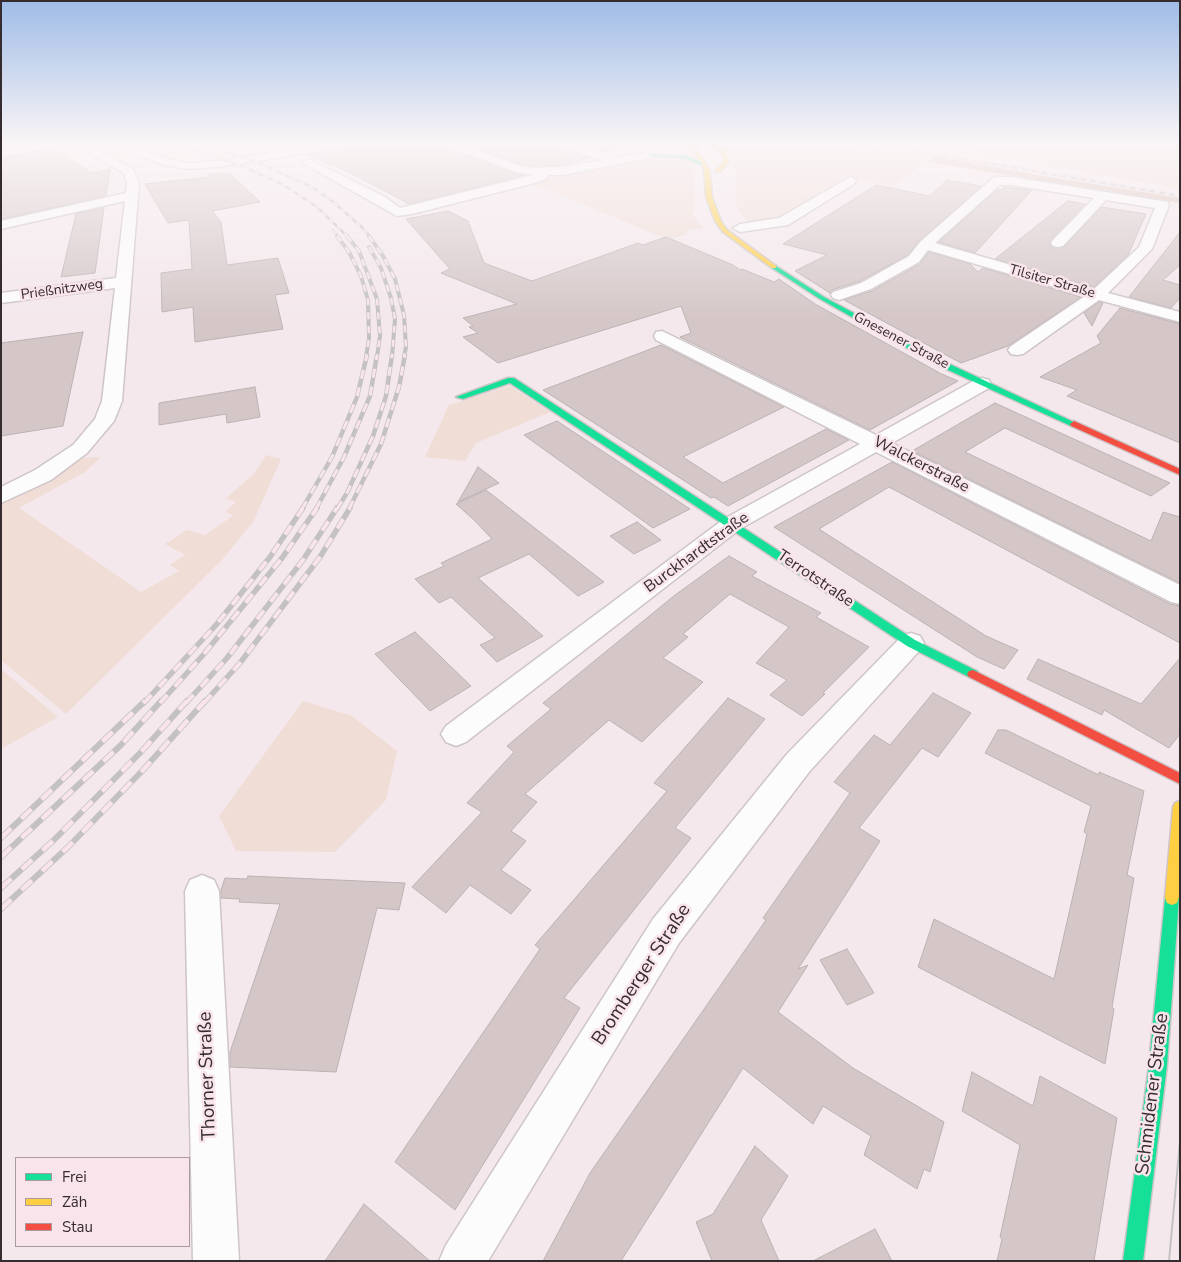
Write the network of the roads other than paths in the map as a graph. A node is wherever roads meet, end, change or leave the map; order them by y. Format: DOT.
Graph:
graph roads {
  1 [pos="103,202"];
  2 [pos="132,202"];
  3 [pos="383,202"];
  4 [pos="444,202"];
  5 [pos="711,202"];
  6 [pos="817,202"];
  7 [pos="972,202"];
  8 [pos="1097,202"];
  9 [pos="1142,202"];
  10 [pos="732,216"];
  11 [pos="1,225"];
  12 [pos="740,228"];
  13 [pos="1058,243"];
  14 [pos="925,245"];
  15 [pos="123,282"];
  16 [pos="838,295"];
  17 [pos="1097,295"];
  18 [pos="1,298"];
  19 [pos="1180,317"];
  20 [pos="662,336"];
  21 [pos="920,339"];
  22 [pos="1017,350"];
  23 [pos="982,384"];
  24 [pos="460,397"];
  25 [pos="876,442"];
  26 [pos="1180,472"];
  27 [pos="1,496"];
  28 [pos="732,524"];
  29 [pos="1180,596"];
  30 [pos="911,643"];
  31 [pos="456,734"];
  32 [pos="1180,779"];
  33 [pos="1180,807"];
  34 [pos="202,891"];
  35 [pos="216,1261"];
  36 [pos="462,1261"];
  37 [pos="1133,1261"];
  1 -- 11 [label="street"];
  2 -- 15 [label="street"];
  3 -- 4 [label="street"];
  5 -- 23 [label="main road, Gnesener Straße"];
  6 -- 12 [label="street"];
  7 -- 14 [label="street"];
  8 -- 13 [label="street"];
  9 -- 17 [label="street"];
  10 -- 12 [label="main road, Gnesener Straße"];
  12 -- 16 [label="main road, Gnesener Straße"];
  14 -- 16 [label="street"];
  14 -- 17 [label="street, Tilsiter Straße"];
  15 -- 18 [label="street, Prießnitzweg"];
  15 -- 27 [label="street"];
  16 -- 21 [label="main road, Gnesener Straße"];
  17 -- 19 [label="street, Tilsiter Straße"];
  17 -- 22 [label="street"];
  20 -- 25 [label="street, Walckerstraße"];
  23 -- 25 [label="street, Burckhardtstraße"];
  23 -- 26 [label="main road, Gnesener Straße"];
  24 -- 28 [label="main road, Terrotstraße"];
  25 -- 28 [label="street, Burckhardtstraße"];
  25 -- 29 [label="street, Walckerstraße"];
  28 -- 30 [label="main road, Terrotstraße"];
  28 -- 31 [label="street, Burckhardtstraße"];
  30 -- 32 [label="main road, Terrotstraße"];
  30 -- 36 [label="street, Bromberger Straße"];
  33 -- 37 [label="main road, Schmidener Straße"];
  34 -- 35 [label="street, Thorner Straße"];
}
